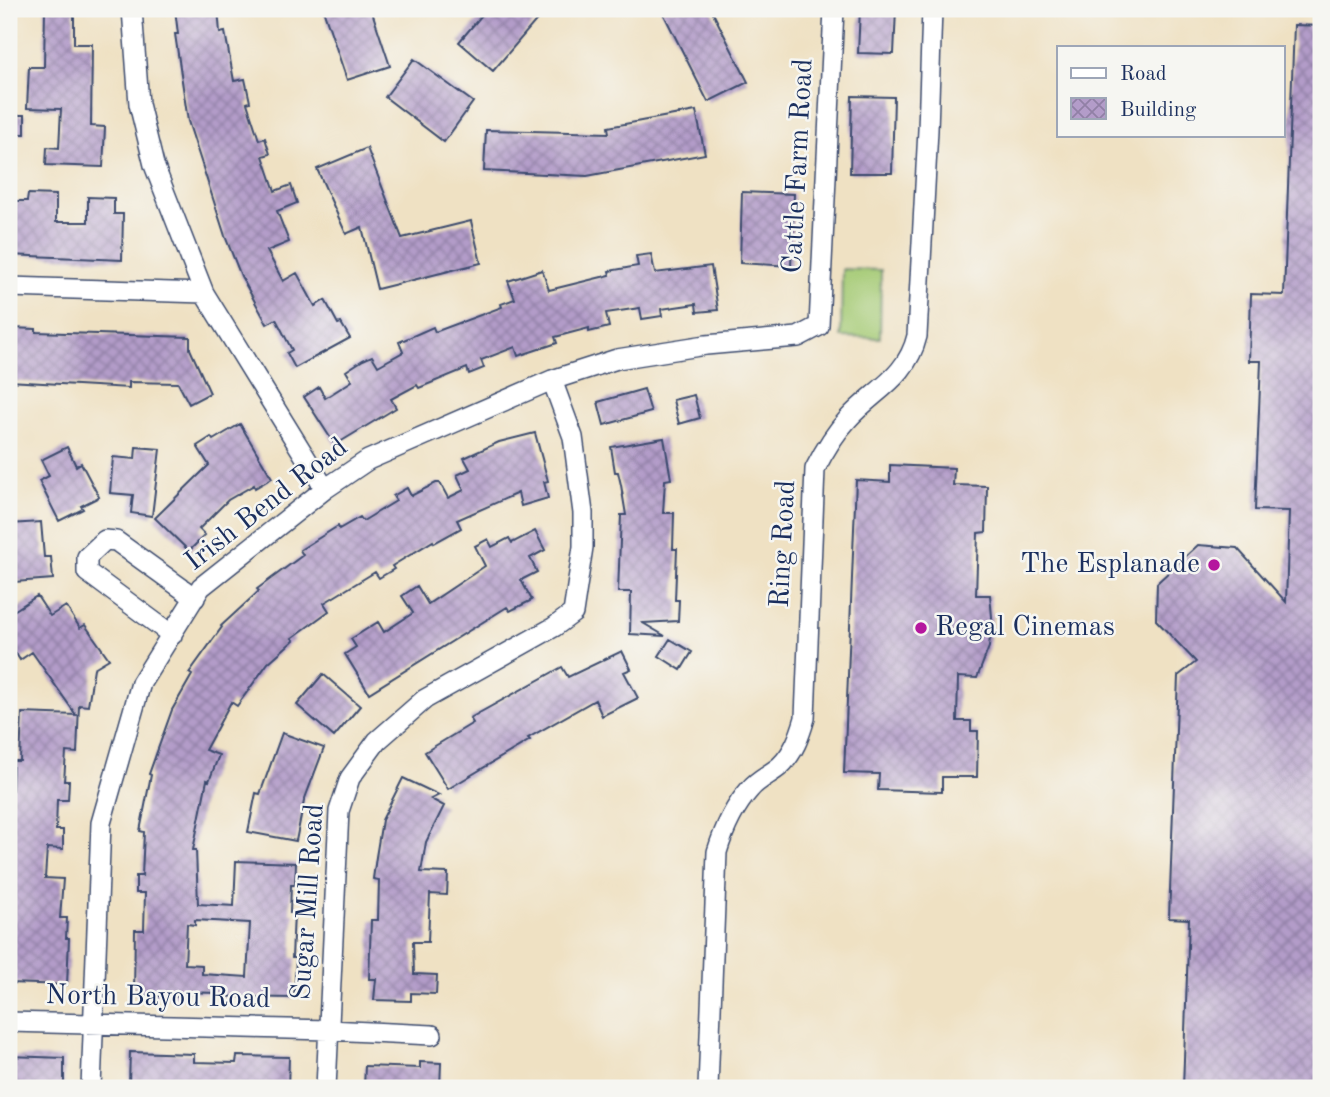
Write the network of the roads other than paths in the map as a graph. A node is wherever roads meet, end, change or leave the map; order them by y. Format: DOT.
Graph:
graph roads {
  1 [pos="132,9"];
  2 [pos="834,9"];
  3 [pos="932,9"];
  4 [pos="9,287"];
  5 [pos="204,293"];
  6 [pos="819,326"];
  7 [pos="552,380"];
  8 [pos="325,489"];
  9 [pos="195,598"];
  10 [pos="172,635"];
  11 [pos="9,1022"];
  12 [pos="93,1024"];
  13 [pos="329,1030"];
  14 [pos="432,1035"];
  15 [pos="92,1088"];
  16 [pos="326,1088"];
  17 [pos="708,1088"];
  1 -- 5 [label="street"];
  2 -- 6 [label="street, Cattle Farm Road"];
  3 -- 17 [label="street, Ring Road"];
  4 -- 5 [label="street"];
  5 -- 8 [label="street"];
  6 -- 7 [label="street, Irish Bend Road"];
  7 -- 8 [label="street, Irish Bend Road"];
  7 -- 13 [label="street, Sugar Mill Road"];
  8 -- 9 [label="street, Irish Bend Road"];
  9 -- 10 [label="street, Irish Bend Road"];
  9 -- 10 [label="street"];
  10 -- 12 [label="street, Irish Bend Road"];
  11 -- 12 [label="street, North Bayou Road"];
  12 -- 13 [label="street, North Bayou Road"];
  12 -- 15 [label="street, Irish Bend Road"];
  13 -- 14 [label="street, North Bayou Road"];
  13 -- 16 [label="street, Sugar Mill Road"];
}
